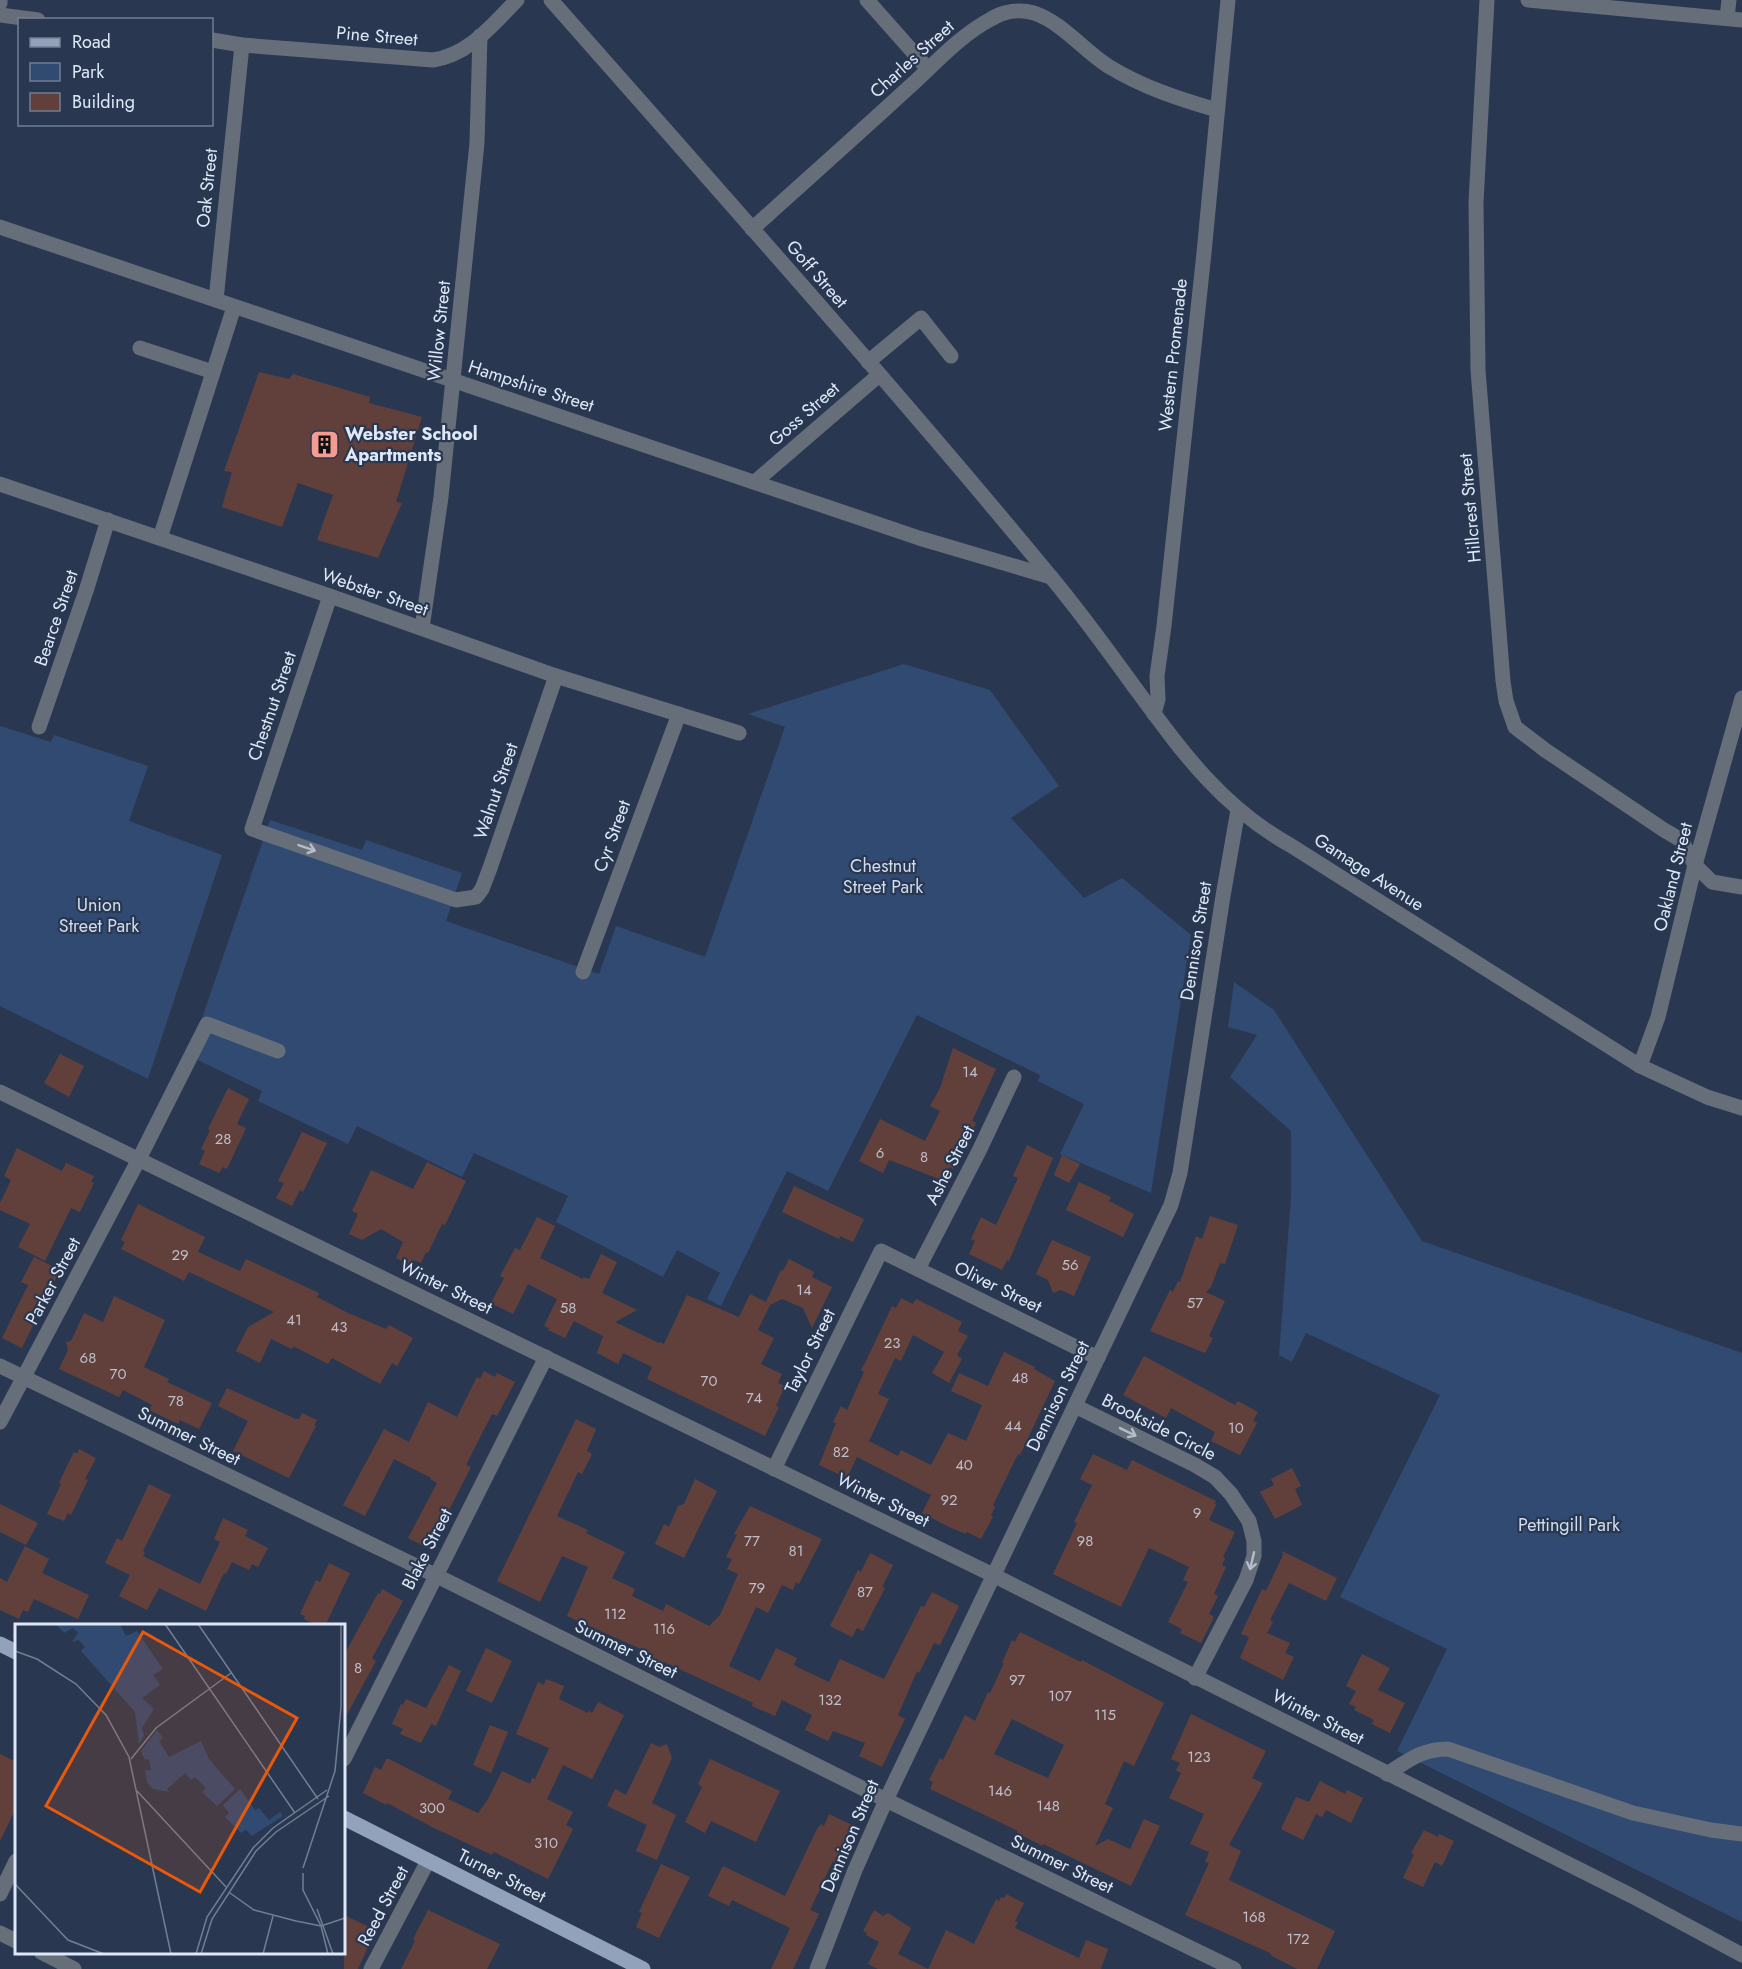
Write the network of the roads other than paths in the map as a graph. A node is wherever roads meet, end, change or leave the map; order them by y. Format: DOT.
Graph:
graph roads {
  1 [pos="517,0"];
  2 [pos="551,0"];
  3 [pos="867,0"];
  4 [pos="1228,0"];
  5 [pos="1487,0"];
  6 [pos="1528,0"];
  7 [pos="1729,0"];
  8 [pos="0,15"];
  9 [pos="23,18"];
  10 [pos="1735,18"];
  11 [pos="480,36"];
  12 [pos="213,40"];
  13 [pos="242,45"];
  14 [pos="928,69"];
  15 [pos="1217,110"];
  16 [pos="0,227"];
  17 [pos="752,229"];
  18 [pos="216,300"];
  19 [pos="234,306"];
  20 [pos="140,348"];
  21 [pos="951,356"];
  22 [pos="868,362"];
  23 [pos="213,372"];
  24 [pos="879,375"];
  25 [pos="453,381"];
  26 [pos="755,482"];
  27 [pos="0,484"];
  28 [pos="108,520"];
  29 [pos="160,538"];
  30 [pos="1051,577"];
  31 [pos="330,596"];
  32 [pos="422,628"];
  33 [pos="556,676"];
  34 [pos="1742,698"];
  35 [pos="679,714"];
  36 [pos="1154,714"];
  37 [pos="39,727"];
  38 [pos="739,734"];
  39 [pos="1238,810"];
  40 [pos="1695,865"];
  41 [pos="1742,887"];
  42 [pos="456,900"];
  43 [pos="583,972"];
  44 [pos="278,1051"];
  45 [pos="1640,1066"];
  46 [pos="1014,1077"];
  47 [pos="0,1092"];
  48 [pos="1742,1108"];
  49 [pos="139,1159"];
  50 [pos="881,1251"];
  51 [pos="918,1269"];
  52 [pos="546,1357"];
  53 [pos="1098,1358"];
  54 [pos="0,1366"];
  55 [pos="24,1378"];
  56 [pos="1075,1406"];
  57 [pos="0,1422"];
  58 [pos="774,1469"];
  59 [pos="435,1575"];
  60 [pos="993,1575"];
  61 [pos="0,1644"];
  62 [pos="15,1652"];
  63 [pos="1196,1678"];
  64 [pos="345,1757"];
  65 [pos="1387,1774"];
  66 [pos="886,1800"];
  67 [pos="345,1819"];
  68 [pos="1742,1834"];
  69 [pos="428,1861"];
  70 [pos="15,1863"];
  71 [pos="0,1894"];
  72 [pos="0,1933"];
  73 [pos="15,1940"];
  74 [pos="42,1954"];
  75 [pos="1742,1955"];
  76 [pos="74,1969"];
  77 [pos="371,1969"];
  78 [pos="644,1969"];
  79 [pos="817,1969"];
  80 [pos="1234,1969"];
  1 -- 11 [label="street, Pine Street"];
  2 -- 17 [label="street, Goff Street"];
  3 -- 14 [label="street"];
  4 -- 15 [label="street, Western Promenade"];
  5 -- 40 [label="street, Hillcrest Street"];
  6 -- 10 [label="street"];
  7 -- 10 [label="street"];
  8 -- 9 [label="street"];
  11 -- 13 [label="street, Pine Street"];
  11 -- 25 [label="street, Willow Street"];
  12 -- 13 [label="street, Pine Street"];
  13 -- 18 [label="street, Oak Street"];
  14 -- 15 [label="street, Charles Street"];
  14 -- 17 [label="street, Charles Street"];
  15 -- 36 [label="street, Western Promenade"];
  16 -- 18 [label="street, Hampshire Street"];
  17 -- 22 [label="street, Goff Street"];
  18 -- 19 [label="street, Hampshire Street"];
  19 -- 23 [label="street"];
  19 -- 25 [label="street, Hampshire Street"];
  20 -- 23 [label="street"];
  21 -- 22 [label="street"];
  22 -- 24 [label="street, Goff Street"];
  23 -- 29 [label="street"];
  24 -- 26 [label="street, Goss Street"];
  24 -- 30 [label="street, Goff Street"];
  25 -- 26 [label="street, Hampshire Street"];
  25 -- 32 [label="street, Willow Street"];
  26 -- 30 [label="street, Hampshire Street"];
  27 -- 28 [label="street, Webster Street"];
  28 -- 29 [label="street, Webster Street"];
  28 -- 37 [label="street, Bearce Street"];
  29 -- 31 [label="street, Webster Street"];
  30 -- 36 [label="street, Gamage Avenue"];
  31 -- 32 [label="street, Webster Street"];
  31 -- 42 [label="street, Chestnut Street, one-way"];
  32 -- 33 [label="street, Webster Street"];
  33 -- 35 [label="street, Webster Street"];
  33 -- 42 [label="street, Walnut Street"];
  34 -- 40 [label="street, Oakland Street"];
  35 -- 38 [label="street, Webster Street"];
  35 -- 43 [label="street, Cyr Street"];
  36 -- 39 [label="street, Gamage Avenue"];
  39 -- 45 [label="street, Gamage Avenue"];
  39 -- 53 [label="street, Dennison Street"];
  40 -- 41 [label="street, Hillcrest Street"];
  40 -- 45 [label="street, Oakland Street"];
  44 -- 49 [label="street, Parker Street"];
  45 -- 48 [label="street, Gamage Avenue"];
  46 -- 51 [label="street, Ashe Street"];
  47 -- 49 [label="street, Winter Street"];
  49 -- 52 [label="street, Winter Street"];
  49 -- 55 [label="street, Parker Street"];
  50 -- 51 [label="street, Oliver Street"];
  50 -- 58 [label="street, Taylor Street"];
  51 -- 53 [label="street, Oliver Street"];
  52 -- 58 [label="street, Winter Street"];
  52 -- 59 [label="street, Blake Street"];
  53 -- 56 [label="street, Dennison Street"];
  54 -- 55 [label="street, Summer Street"];
  55 -- 57 [label="street, Parker Street"];
  55 -- 59 [label="street, Summer Street"];
  56 -- 60 [label="street, Dennison Street"];
  56 -- 63 [label="street, Brookside Circle, one-way"];
  58 -- 60 [label="street, Winter Street"];
  59 -- 64 [label="street, Blake Street"];
  59 -- 66 [label="street, Summer Street"];
  60 -- 63 [label="street, Winter Street"];
  60 -- 66 [label="street, Dennison Street"];
  61 -- 62 [label="main road"];
  63 -- 65 [label="street, Winter Street"];
  65 -- 68 [label="street"];
  65 -- 75 [label="street, Winter Street"];
  66 -- 79 [label="street, Dennison Street"];
  66 -- 80 [label="street, Summer Street"];
  67 -- 69 [label="main road, Turner Street"];
  69 -- 77 [label="street, Reed Street"];
  69 -- 78 [label="main road, Turner Street"];
  70 -- 71 [label="street"];
  72 -- 73 [label="street"];
  74 -- 76 [label="street"];
}
